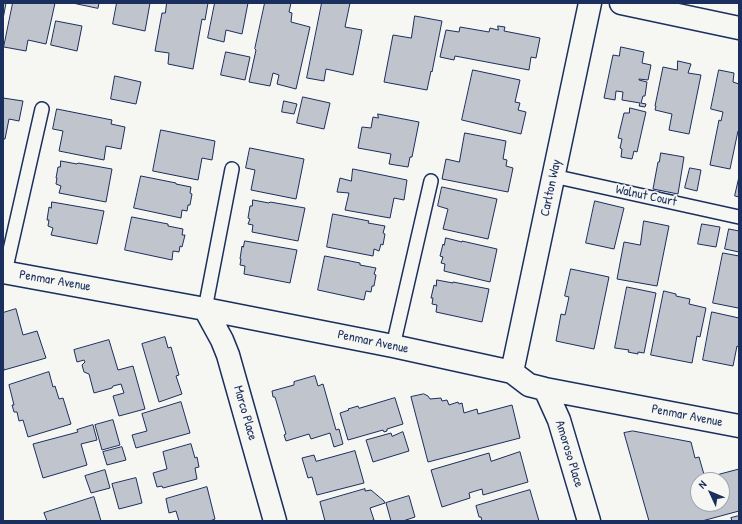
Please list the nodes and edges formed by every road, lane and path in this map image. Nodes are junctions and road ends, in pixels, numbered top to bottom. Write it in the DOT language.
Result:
graph roads {
  1 [pos="590,3"];
  2 [pos="621,3"];
  3 [pos="739,28"];
  4 [pos="42,109"];
  5 [pos="232,169"];
  6 [pos="553,176"];
  7 [pos="431,181"];
  8 [pos="739,216"];
  9 [pos="4,272"];
  10 [pos="205,309"];
  11 [pos="393,346"];
  12 [pos="512,372"];
  13 [pos="545,389"];
  14 [pos="739,426"];
  15 [pos="275,521"];
  16 [pos="589,521"];
  1 -- 6 [label="street, Carlton Way"];
  2 -- 3 [label="street"];
  4 -- 9 [label="lane"];
  5 -- 10 [label="lane"];
  6 -- 8 [label="lane, Walnut Court"];
  6 -- 12 [label="street, Carlton Way"];
  7 -- 11 [label="lane"];
  9 -- 10 [label="street, Penmar Avenue"];
  10 -- 11 [label="street, Penmar Avenue"];
  10 -- 15 [label="street, Marco Place"];
  11 -- 12 [label="street, Penmar Avenue"];
  12 -- 13 [label="street, Penmar Avenue"];
  13 -- 14 [label="street, Penmar Avenue"];
  13 -- 16 [label="street, Amoroso Place"];
}
